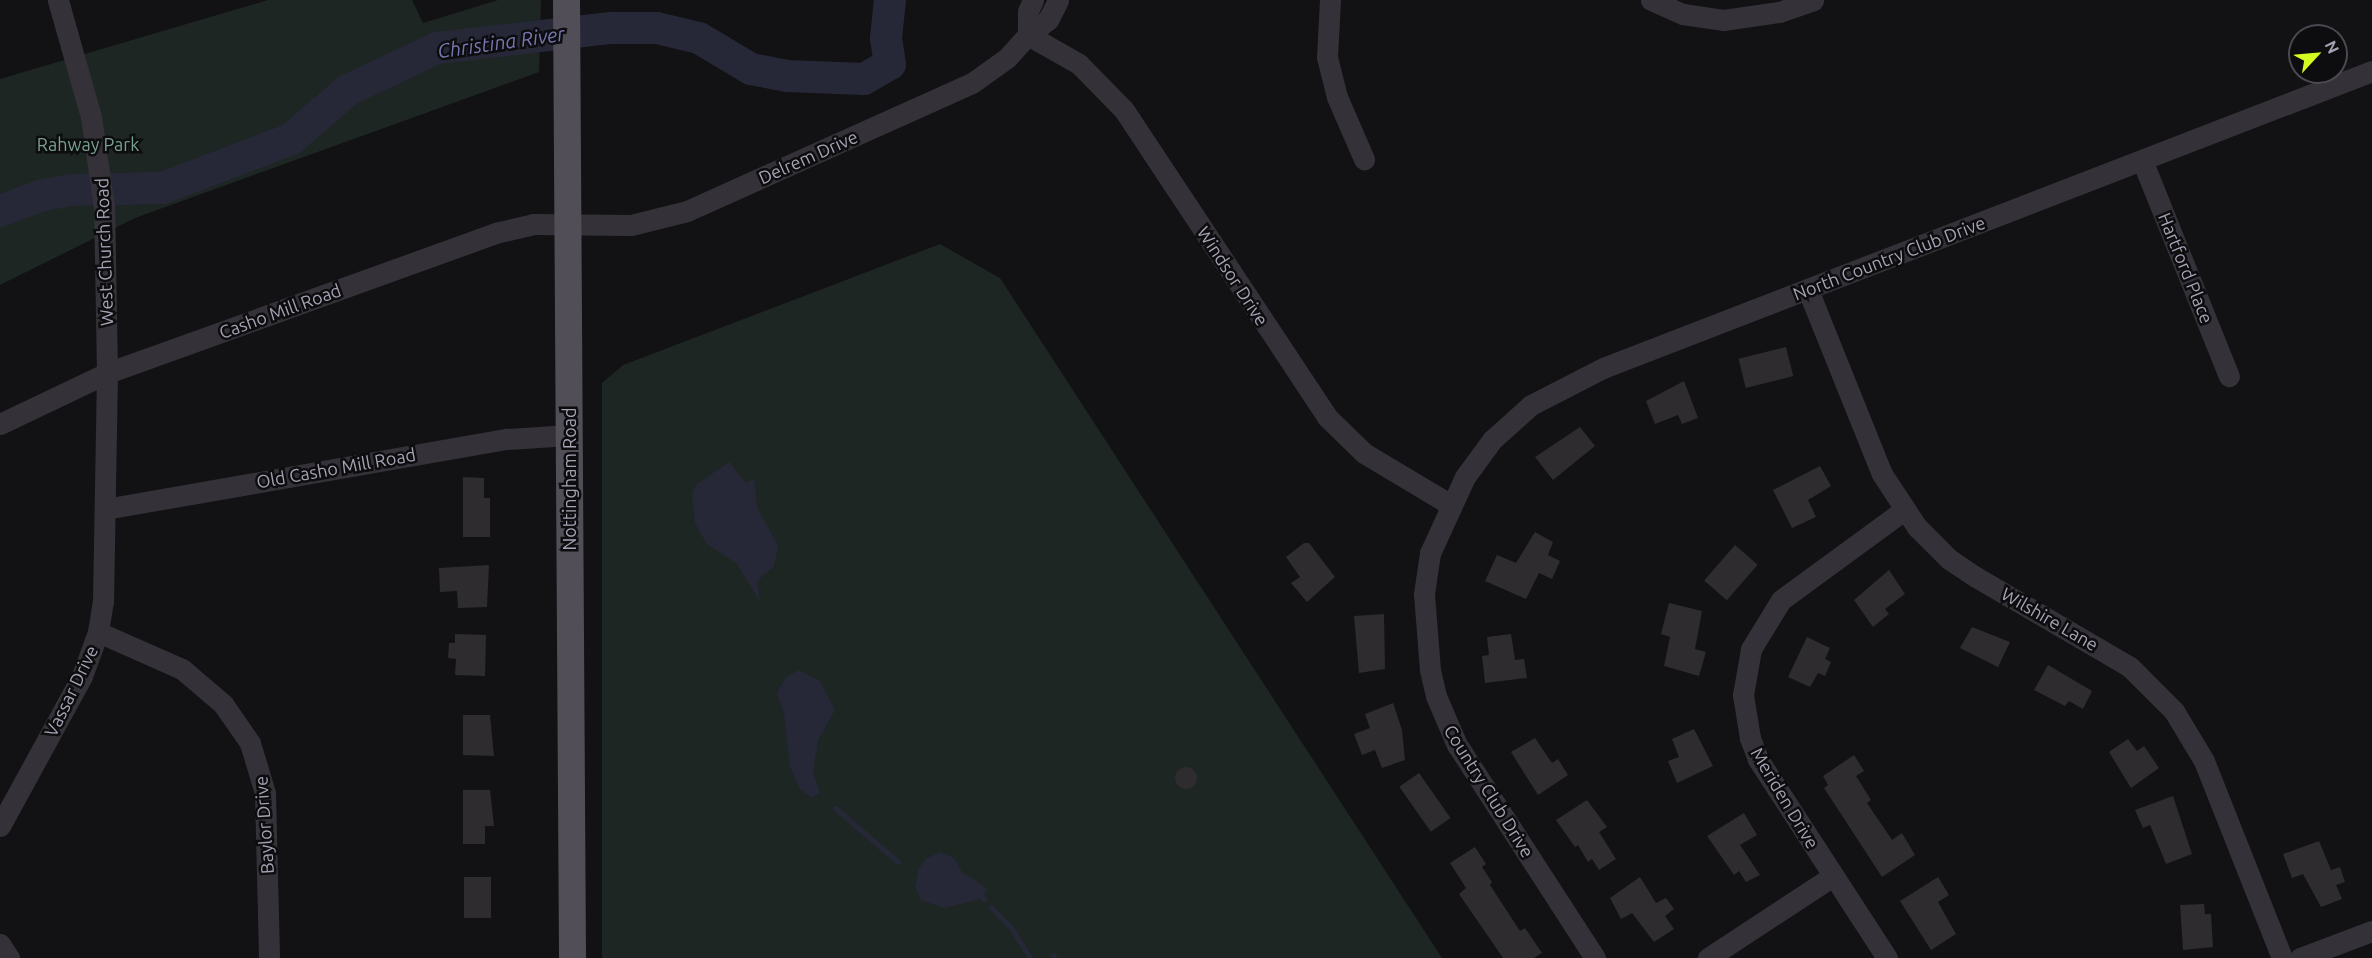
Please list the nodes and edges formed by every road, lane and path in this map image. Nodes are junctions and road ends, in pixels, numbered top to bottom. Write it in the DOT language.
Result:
graph roads {
  1 [pos="58,0"];
  2 [pos="1033,0"];
  3 [pos="1058,0"];
  4 [pos="1330,0"];
  5 [pos="1651,0"];
  6 [pos="1813,0"];
  7 [pos="566,4"];
  8 [pos="1028,35"];
  9 [pos="2372,71"];
  10 [pos="1364,159"];
  11 [pos="2142,160"];
  12 [pos="567,226"];
  13 [pos="1808,290"];
  14 [pos="107,373"];
  15 [pos="2229,376"];
  16 [pos="0,424"];
  17 [pos="568,435"];
  18 [pos="1451,505"];
  19 [pos="105,508"];
  20 [pos="1904,510"];
  21 [pos="98,633"];
  22 [pos="0,826"];
  23 [pos="1833,876"];
  24 [pos="2372,931"];
  25 [pos="0,944"];
  26 [pos="9,958"];
  27 [pos="269,958"];
  28 [pos="572,958"];
  29 [pos="1595,958"];
  30 [pos="1708,958"];
  31 [pos="1887,958"];
  32 [pos="2282,958"];
  33 [pos="2300,958"];
  1 -- 14 [label="street, West Church Road"];
  2 -- 8 [label="street"];
  3 -- 8 [label="street, Delrem Drive"];
  4 -- 10 [label="street"];
  5 -- 6 [label="street"];
  7 -- 12 [label="main road, Nottingham Road"];
  8 -- 12 [label="street, Delrem Drive"];
  8 -- 18 [label="street, Windsor Drive"];
  9 -- 11 [label="street, North Country Club Drive"];
  11 -- 13 [label="street, North Country Club Drive"];
  11 -- 15 [label="street, Hartford Place"];
  12 -- 14 [label="street, Casho Mill Road"];
  12 -- 17 [label="main road, Nottingham Road"];
  13 -- 18 [label="street, North Country Club Drive"];
  13 -- 20 [label="street, Wilshire Lane"];
  14 -- 16 [label="street, Casho Mill Road"];
  14 -- 19 [label="street, West Church Road"];
  17 -- 19 [label="street, Old Casho Mill Road"];
  17 -- 28 [label="main road, Nottingham Road"];
  18 -- 29 [label="street, Country Club Drive"];
  19 -- 21 [label="street, Vassar Drive"];
  20 -- 23 [label="street, Meriden Drive"];
  20 -- 32 [label="street, Wilshire Lane"];
  21 -- 22 [label="street, Vassar Drive"];
  21 -- 27 [label="street, Baylor Drive"];
  23 -- 30 [label="street"];
  23 -- 31 [label="street, Meriden Drive"];
  24 -- 33 [label="street"];
  25 -- 26 [label="street"];
}
